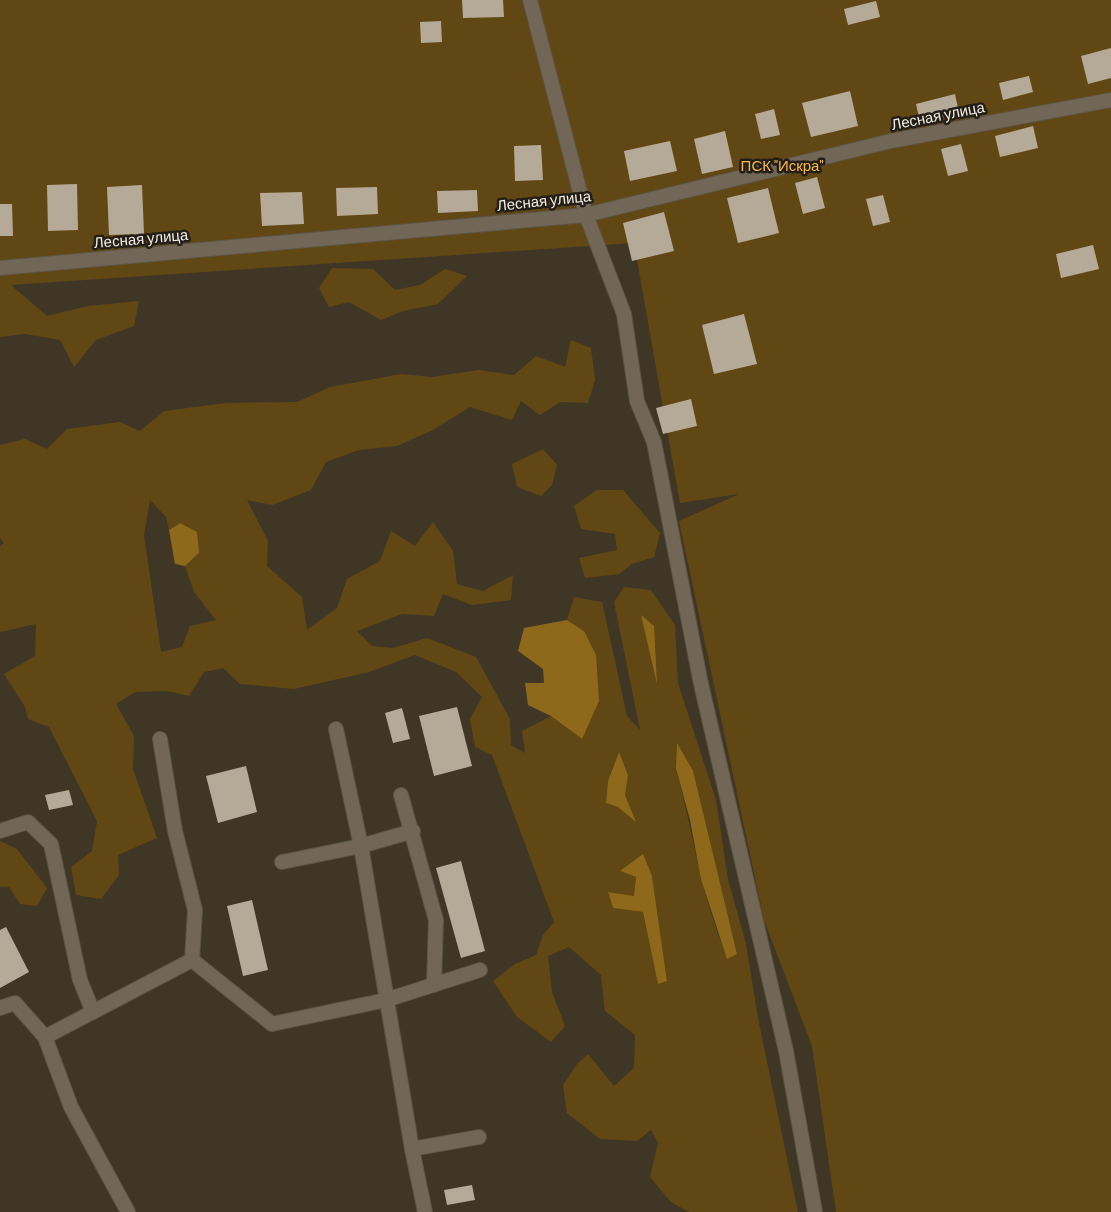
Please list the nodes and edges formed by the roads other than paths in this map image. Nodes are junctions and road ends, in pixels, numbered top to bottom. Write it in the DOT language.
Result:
graph roads {
  1 [pos="530,0"];
  2 [pos="1111,100"];
  3 [pos="586,215"];
  4 [pos="0,268"];
  5 [pos="336,729"];
  6 [pos="160,739"];
  7 [pos="401,795"];
  8 [pos="0,831"];
  9 [pos="413,831"];
  10 [pos="361,846"];
  11 [pos="282,862"];
  12 [pos="192,960"];
  13 [pos="480,970"];
  14 [pos="434,985"];
  15 [pos="386,1000"];
  16 [pos="0,1008"];
  17 [pos="93,1012"];
  18 [pos="45,1037"];
  19 [pos="479,1137"];
  20 [pos="412,1149"];
  21 [pos="128,1212"];
  22 [pos="425,1212"];
  23 [pos="815,1212"];
  1 -- 3 [label="street"];
  2 -- 3 [label="street, Лесная улица"];
  3 -- 4 [label="street, Лесная улица"];
  3 -- 23 [label="street"];
  5 -- 10 [label="street"];
  6 -- 12 [label="street"];
  7 -- 9 [label="street"];
  8 -- 17 [label="street"];
  9 -- 10 [label="street"];
  9 -- 14 [label="street"];
  10 -- 11 [label="street"];
  10 -- 15 [label="street"];
  12 -- 15 [label="street"];
  12 -- 17 [label="street"];
  13 -- 14 [label="street"];
  14 -- 15 [label="street"];
  15 -- 20 [label="street"];
  16 -- 18 [label="street"];
  17 -- 18 [label="street"];
  18 -- 21 [label="street"];
  19 -- 20 [label="street"];
  20 -- 22 [label="street"];
}
